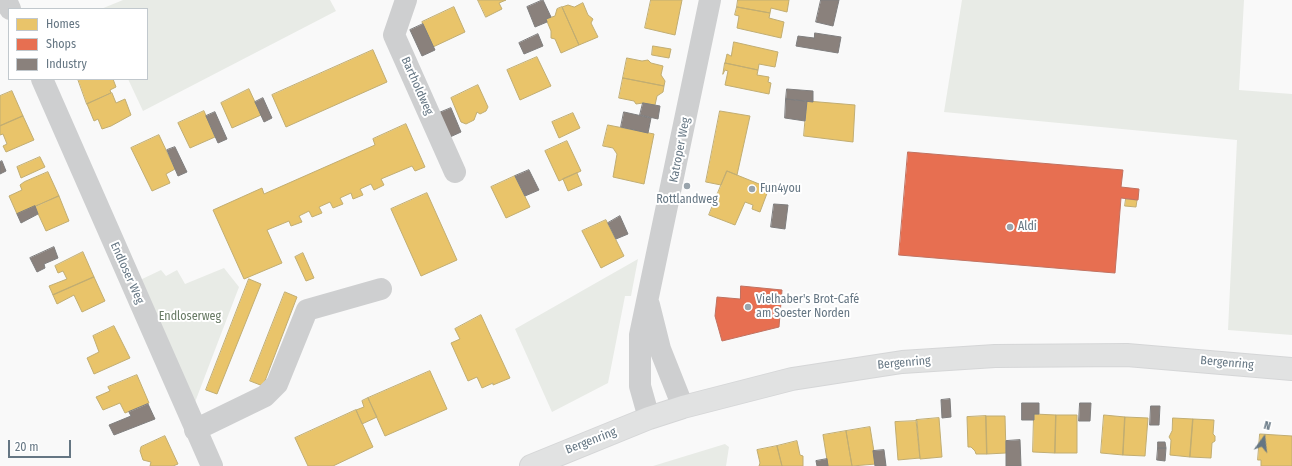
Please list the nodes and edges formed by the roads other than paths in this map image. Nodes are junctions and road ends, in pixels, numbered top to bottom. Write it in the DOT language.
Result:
graph roads {
  1 [pos="406,0"];
  2 [pos="710,0"];
  3 [pos="42,80"];
  4 [pos="455,172"];
  5 [pos="381,289"];
  6 [pos="648,300"];
  7 [pos="1292,368"];
  8 [pos="683,407"];
  9 [pos="649,418"];
  10 [pos="195,430"];
  11 [pos="212,466"];
  12 [pos="531,466"];
  1 -- 4 [label="street, Bartholdweg"];
  2 -- 6 [label="street, Katroper Weg"];
  3 -- 10 [label="street, Endloser Weg"];
  5 -- 10 [label="street"];
  6 -- 8 [label="street, Katroper Weg"];
  6 -- 9 [label="street, Katroper Weg"];
  7 -- 8 [label="main road, Bergenring"];
  8 -- 9 [label="main road, Bergenring"];
  9 -- 12 [label="main road, Bergenring"];
  10 -- 11 [label="street, Endloser Weg"];
}
